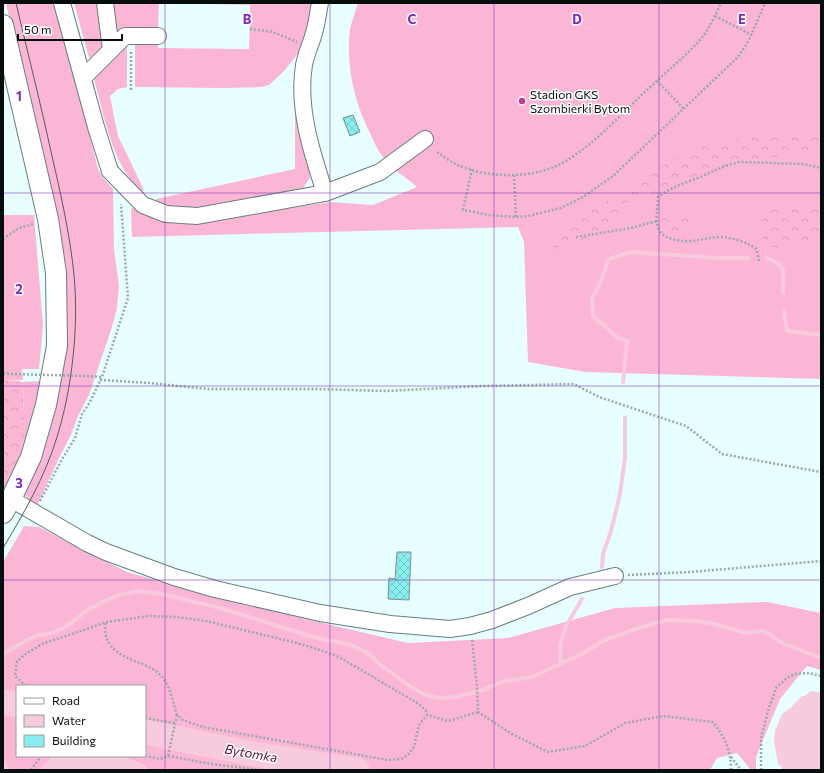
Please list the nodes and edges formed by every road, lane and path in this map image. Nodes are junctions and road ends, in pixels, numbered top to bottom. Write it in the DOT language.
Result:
graph roads {
  1 [pos="62,3"];
  2 [pos="105,3"];
  3 [pos="320,3"];
  4 [pos="721,3"];
  5 [pos="765,3"];
  6 [pos="715,16"];
  7 [pos="3,25"];
  8 [pos="250,29"];
  9 [pos="752,35"];
  10 [pos="131,36"];
  11 [pos="158,36"];
  12 [pos="111,50"];
  13 [pos="306,57"];
  14 [pos="83,78"];
  15 [pos="657,81"];
  16 [pos="290,85"];
  17 [pos="131,90"];
  18 [pos="684,109"];
  19 [pos="426,139"];
  20 [pos="437,152"];
  21 [pos="821,168"];
  22 [pos="472,170"];
  23 [pos="514,175"];
  24 [pos="325,193"];
  25 [pos="120,199"];
  26 [pos="516,217"];
  27 [pos="48,219"];
  28 [pos="656,221"];
  29 [pos="576,237"];
  30 [pos="3,239"];
  31 [pos="758,261"];
  32 [pos="3,373"];
  33 [pos="102,377"];
  34 [pos="100,380"];
  35 [pos="821,472"];
  36 [pos="7,506"];
  37 [pos="34,513"];
  38 [pos="821,561"];
  39 [pos="615,576"];
  40 [pos="107,622"];
  41 [pos="470,626"];
  42 [pos="821,676"];
  43 [pos="25,685"];
  44 [pos="478,712"];
  45 [pos="177,715"];
  46 [pos="427,715"];
  47 [pos="146,718"];
  48 [pos="174,723"];
  49 [pos="146,756"];
  50 [pos="168,756"];
  51 [pos="40,757"];
  52 [pos="731,757"];
  53 [pos="31,770"];
  54 [pos="258,770"];
  55 [pos="731,770"];
  56 [pos="741,770"];
  57 [pos="761,770"];
  1 -- 14 [label="lane"];
  2 -- 12 [label="lane"];
  3 -- 13 [label="lane"];
  4 -- 6 [label="path"];
  5 -- 9 [label="path"];
  6 -- 9 [label="path"];
  6 -- 15 [label="path"];
  7 -- 27 [label="main road"];
  8 -- 13 [label="path"];
  9 -- 18 [label="path"];
  10 -- 11 [label="lane"];
  10 -- 12 [label="lane"];
  10 -- 17 [label="path"];
  12 -- 14 [label="lane"];
  13 -- 16 [label="lane"];
  13 -- 24 [label="lane"];
  14 -- 24 [label="lane"];
  15 -- 18 [label="path"];
  15 -- 23 [label="path"];
  18 -- 26 [label="path"];
  19 -- 24 [label="lane"];
  20 -- 22 [label="path"];
  21 -- 28 [label="path"];
  22 -- 23 [label="path"];
  22 -- 26 [label="path"];
  23 -- 26 [label="path"];
  25 -- 33 [label="path"];
  27 -- 30 [label="path"];
  27 -- 36 [label="main road"];
  28 -- 29 [label="path"];
  28 -- 31 [label="path"];
  32 -- 33 [label="path, bridge"];
  33 -- 34 [label="path"];
  34 -- 35 [label="path"];
  34 -- 37 [label="path"];
  36 -- 37 [label="lane"];
  37 -- 41 [label="lane"];
  38 -- 39 [label="path"];
  39 -- 41 [label="lane"];
  40 -- 43 [label="path"];
  40 -- 45 [label="path"];
  40 -- 46 [label="path"];
  41 -- 44 [label="path"];
  42 -- 57 [label="path"];
  44 -- 46 [label="path"];
  44 -- 52 [label="path"];
  45 -- 46 [label="path"];
  45 -- 48 [label="path"];
  47 -- 48 [label="path"];
  48 -- 50 [label="path"];
  49 -- 50 [label="path"];
  50 -- 54 [label="path"];
  51 -- 53 [label="path"];
  52 -- 55 [label="path"];
  52 -- 56 [label="path"];
}
